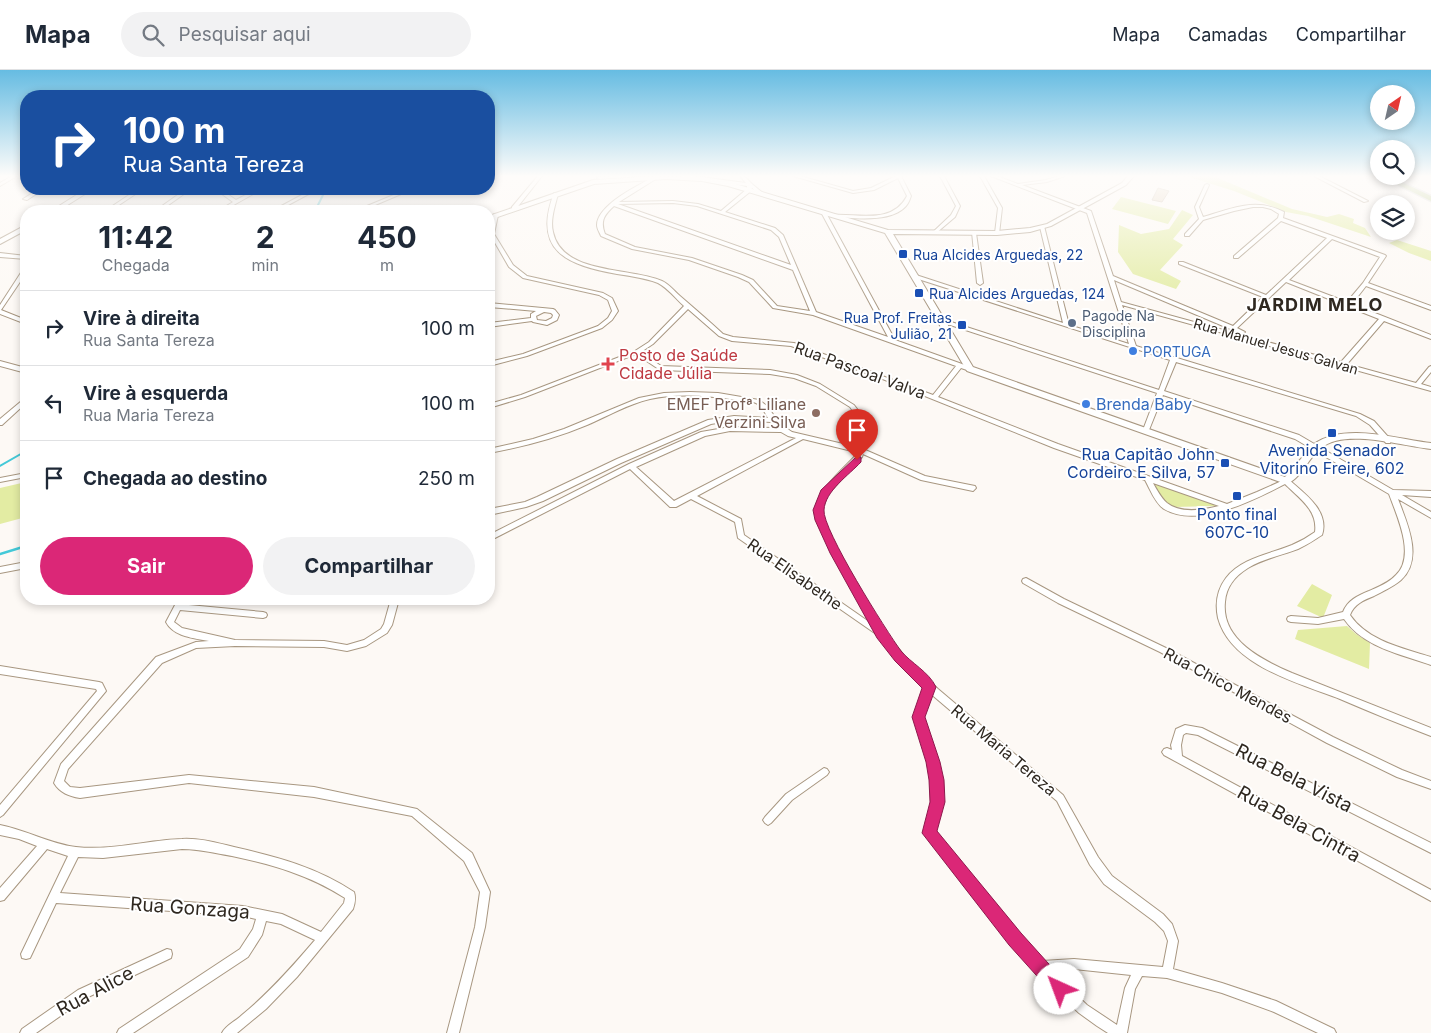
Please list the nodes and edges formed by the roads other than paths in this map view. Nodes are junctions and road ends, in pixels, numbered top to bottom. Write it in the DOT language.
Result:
graph roads {
  1 [pos="550,221"];
  2 [pos="598,221"];
  3 [pos="661,221"];
  4 [pos="749,221"];
  5 [pos="828,221"];
  6 [pos="851,221"];
  7 [pos="948,221"];
  8 [pos="998,221"];
  9 [pos="1054,221"];
  10 [pos="1094,221"];
  11 [pos="1199,221"];
  12 [pos="1278,221"];
  13 [pos="1285,221"];
  14 [pos="1042,227"];
  15 [pos="20,230"];
  16 [pos="888,232"];
  17 [pos="935,233"];
  18 [pos="974,233"];
  19 [pos="996,233"];
  20 [pos="1187,235"];
  21 [pos="1331,238"];
  22 [pos="495,240"];
  23 [pos="0,241"];
  24 [pos="0,255"];
  25 [pos="20,257"];
  26 [pos="1236,257"];
  27 [pos="1181,263"];
  28 [pos="796,269"];
  29 [pos="914,276"];
  30 [pos="19,278"];
  31 [pos="1113,278"];
  32 [pos="1285,280"];
  33 [pos="980,283"];
  34 [pos="1365,284"];
  35 [pos="1267,297"];
  36 [pos="1120,303"];
  37 [pos="1348,304"];
  38 [pos="495,306"];
  39 [pos="687,306"];
  40 [pos="1431,308"];
  41 [pos="0,310"];
  42 [pos="543,310"];
  43 [pos="814,312"];
  44 [pos="1383,318"];
  45 [pos="20,319"];
  46 [pos="533,320"];
  47 [pos="940,320"];
  48 [pos="495,324"];
  49 [pos="1067,326"];
  50 [pos="1234,328"];
  51 [pos="1431,336"];
  52 [pos="892,340"];
  53 [pos="1259,340"];
  54 [pos="1134,347"];
  55 [pos="637,352"];
  56 [pos="1174,358"];
  57 [pos="0,363"];
  58 [pos="495,363"];
  59 [pos="1343,364"];
  60 [pos="960,365"];
  61 [pos="1431,368"];
  62 [pos="970,369"];
  63 [pos="20,370"];
  64 [pos="1417,385"];
  65 [pos="1431,389"];
  66 [pos="1161,393"];
  67 [pos="934,398"];
  68 [pos="495,404"];
  69 [pos="20,405"];
  70 [pos="771,420"];
  71 [pos="1,421"];
  72 [pos="780,430"];
  73 [pos="1146,430"];
  74 [pos="801,438"];
  75 [pos="1388,441"];
  76 [pos="1431,446"];
  77 [pos="1316,447"];
  78 [pos="495,450"];
  79 [pos="861,451"];
  80 [pos="631,466"];
  81 [pos="20,476"];
  82 [pos="1147,478"];
  83 [pos="0,480"];
  84 [pos="1286,481"];
  85 [pos="974,488"];
  86 [pos="1392,492"];
  87 [pos="1431,494"];
  88 [pos="691,496"];
  89 [pos="526,504"];
  90 [pos="1229,507"];
  91 [pos="495,511"];
  92 [pos="534,514"];
  93 [pos="1431,515"];
  94 [pos="495,535"];
  95 [pos="20,566"];
  96 [pos="0,570"];
  97 [pos="1026,581"];
  98 [pos="393,605"];
  99 [pos="264,615"];
  100 [pos="1346,615"];
  101 [pos="1291,619"];
  102 [pos="882,634"];
  103 [pos="235,643"];
  104 [pos="1431,661"];
  105 [pos="0,670"];
  106 [pos="929,687"];
  107 [pos="1431,732"];
  108 [pos="1167,752"];
  109 [pos="1178,757"];
  110 [pos="824,772"];
  111 [pos="1431,785"];
  112 [pos="0,812"];
  113 [pos="768,820"];
  114 [pos="0,830"];
  115 [pos="45,844"];
  116 [pos="1431,848"];
  117 [pos="75,852"];
  118 [pos="0,896"];
  119 [pos="1431,896"];
  120 [pos="52,898"];
  121 [pos="262,914"];
  122 [pos="323,938"];
  123 [pos="26,954"];
  124 [pos="167,954"];
  125 [pos="1040,967"];
  126 [pos="1139,971"];
  127 [pos="1167,973"];
  128 [pos="26,1033"];
  129 [pos="123,1033"];
  130 [pos="228,1033"];
  131 [pos="453,1033"];
  132 [pos="1120,1033"];
  133 [pos="1330,1033"];
  1 -- 39 [label="street, Rua Pascoal Valva"];
  2 -- 43 [label="street"];
  3 -- 28 [label="street"];
  4 -- 28 [label="street"];
  5 -- 52 [label="street"];
  6 -- 16 [label="street"];
  7 -- 17 [label="street"];
  8 -- 19 [label="street"];
  9 -- 14 [label="street"];
  10 -- 31 [label="street"];
  11 -- 20 [label="street"];
  12 -- 26 [label="street"];
  13 -- 21 [label="street"];
  14 -- 19 [label="street"];
  14 -- 49 [label="street"];
  15 -- 23 [label="street"];
  16 -- 17 [label="street"];
  16 -- 29 [label="street"];
  17 -- 18 [label="street"];
  18 -- 19 [label="street"];
  18 -- 33 [label="street"];
  21 -- 32 [label="street"];
  21 -- 34 [label="street"];
  22 -- 58 [label="street"];
  24 -- 25 [label="street"];
  27 -- 35 [label="street"];
  28 -- 43 [label="street"];
  29 -- 47 [label="street"];
  29 -- 49 [label="street"];
  30 -- 41 [label="street"];
  31 -- 36 [label="street"];
  31 -- 50 [label="street"];
  32 -- 35 [label="street"];
  32 -- 37 [label="street"];
  34 -- 37 [label="street"];
  34 -- 40 [label="street"];
  35 -- 50 [label="street"];
  36 -- 53 [label="street, Rua Manuel Jesus Galvan"];
  36 -- 54 [label="street"];
  37 -- 44 [label="street"];
  38 -- 42 [label="street"];
  39 -- 55 [label="street"];
  39 -- 67 [label="street, Rua Pascoal Valva"];
  41 -- 45 [label="street"];
  42 -- 46 [label="street"];
  42 -- 46 [label="street"];
  43 -- 52 [label="street"];
  44 -- 51 [label="street"];
  44 -- 59 [label="street"];
  46 -- 48 [label="street"];
  47 -- 62 [label="street"];
  47 -- 66 [label="street"];
  49 -- 54 [label="street"];
  50 -- 53 [label="street"];
  52 -- 60 [label="street"];
  53 -- 59 [label="street, Rua Manuel Jesus Galvan"];
  54 -- 56 [label="street"];
  55 -- 68 [label="street"];
  55 -- 79 [label="street"];
  56 -- 66 [label="street"];
  56 -- 75 [label="street"];
  57 -- 63 [label="street"];
  59 -- 64 [label="street, Rua Manuel Jesus Galvan"];
  60 -- 62 [label="street"];
  60 -- 67 [label="street"];
  61 -- 64 [label="street"];
  62 -- 73 [label="street"];
  64 -- 65 [label="street, Rua Manuel Jesus Galvan"];
  66 -- 73 [label="street"];
  66 -- 77 [label="street"];
  67 -- 82 [label="street, Rua Pascoal Valva"];
  69 -- 71 [label="street"];
  70 -- 72 [label="street"];
  70 -- 78 [label="street"];
  70 -- 89 [label="street"];
  72 -- 74 [label="street"];
  72 -- 80 [label="street"];
  73 -- 84 [label="street"];
  74 -- 79 [label="street"];
  74 -- 88 [label="street"];
  75 -- 76 [label="street"];
  75 -- 77 [label="street"];
  77 -- 84 [label="street"];
  77 -- 86 [label="street"];
  79 -- 85 [label="street"];
  79 -- 102 [label="street, Rua Maria Tereza"];
  80 -- 88 [label="street"];
  80 -- 92 [label="street"];
  81 -- 83 [label="street"];
  82 -- 90 [label="street, Rua Pascoal Valva"];
  82 -- 90 [label="street"];
  84 -- 90 [label="street"];
  84 -- 107 [label="street"];
  86 -- 87 [label="street"];
  86 -- 93 [label="street"];
  86 -- 100 [label="street"];
  88 -- 102 [label="street, Rua Elisabethe"];
  89 -- 91 [label="street"];
  89 -- 92 [label="street"];
  92 -- 94 [label="street"];
  95 -- 96 [label="street"];
  97 -- 111 [label="street, Rua Chico Mendes"];
  98 -- 103 [label="street"];
  99 -- 103 [label="street"];
  100 -- 101 [label="street"];
  100 -- 104 [label="street"];
  102 -- 106 [label="street, Rua Maria Tereza"];
  103 -- 131 [label="street"];
  105 -- 112 [label="street"];
  106 -- 125 [label="street"];
  106 -- 127 [label="street, Rua Maria Tereza"];
  108 -- 109 [label="street, Rua Bela Cintra"];
  109 -- 116 [label="street, Rua Bela Vista"];
  109 -- 119 [label="street, Rua Bela Cintra"];
  110 -- 113 [label="street"];
  114 -- 115 [label="street"];
  115 -- 117 [label="street"];
  115 -- 118 [label="street"];
  117 -- 120 [label="street"];
  117 -- 122 [label="street"];
  120 -- 121 [label="street, Rua Gonzaga"];
  120 -- 123 [label="street"];
  121 -- 122 [label="street, Rua Gonzaga"];
  121 -- 129 [label="street"];
  122 -- 130 [label="street"];
  124 -- 128 [label="street, Rua Alice"];
  125 -- 126 [label="street"];
  125 -- 132 [label="street"];
  126 -- 127 [label="street"];
  126 -- 132 [label="street"];
  127 -- 133 [label="street"];
}
